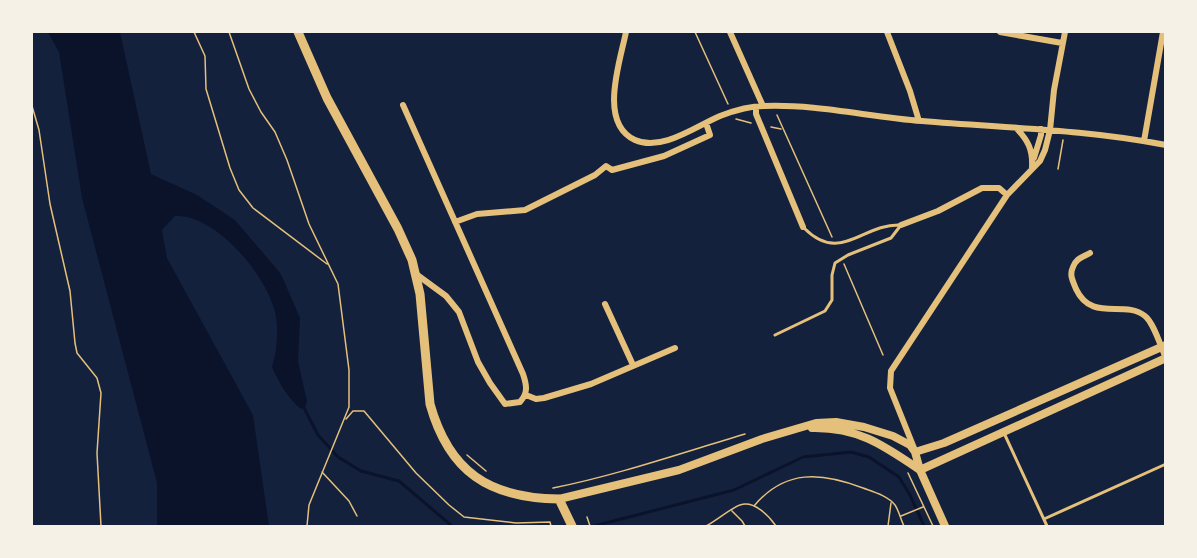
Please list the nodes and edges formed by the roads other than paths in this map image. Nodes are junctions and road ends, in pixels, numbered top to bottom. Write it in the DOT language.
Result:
graph roads {
  1 [pos="298,32"];
  2 [pos="626,32"];
  3 [pos="729,32"];
  4 [pos="887,32"];
  5 [pos="1000,32"];
  6 [pos="1065,32"];
  7 [pos="1163,32"];
  8 [pos="1062,43"];
  9 [pos="403,105"];
  10 [pos="759,106"];
  11 [pos="919,121"];
  12 [pos="706,123"];
  13 [pos="1016,128"];
  14 [pos="1041,129"];
  15 [pos="1050,130"];
  16 [pos="1144,141"];
  17 [pos="1166,145"];
  18 [pos="1032,168"];
  19 [pos="1007,195"];
  20 [pos="455,222"];
  21 [pos="901,225"];
  22 [pos="803,227"];
  23 [pos="1090,253"];
  24 [pos="416,274"];
  25 [pos="605,304"];
  26 [pos="775,335"];
  27 [pos="1163,346"];
  28 [pos="675,348"];
  29 [pos="1166,358"];
  30 [pos="633,365"];
  31 [pos="526,395"];
  32 [pos="998,419"];
  33 [pos="792,430"];
  34 [pos="1004,433"];
  35 [pos="915,452"];
  36 [pos="1166,464"];
  37 [pos="920,470"];
  38 [pos="559,499"];
  39 [pos="1044,519"];
  40 [pos="570,523"];
  41 [pos="945,526"];
  42 [pos="1047,526"];
  1 -- 24 [label="main road"];
  2 -- 12 [label="street"];
  3 -- 10 [label="street"];
  4 -- 11 [label="street"];
  5 -- 8 [label="street"];
  6 -- 8 [label="street"];
  7 -- 16 [label="street"];
  8 -- 15 [label="street"];
  9 -- 20 [label="street"];
  10 -- 11 [label="street"];
  10 -- 12 [label="street"];
  10 -- 22 [label="street"];
  11 -- 13 [label="street"];
  12 -- 20 [label="street"];
  13 -- 14 [label="street"];
  13 -- 18 [label="street"];
  14 -- 15 [label="street"];
  14 -- 18 [label="street"];
  15 -- 16 [label="street"];
  15 -- 18 [label="street"];
  16 -- 17 [label="street"];
  18 -- 19 [label="street"];
  19 -- 21 [label="street"];
  19 -- 35 [label="street"];
  20 -- 31 [label="street"];
  21 -- 22 [label="lane"];
  21 -- 26 [label="lane"];
  23 -- 27 [label="street"];
  24 -- 31 [label="street"];
  24 -- 38 [label="main road"];
  25 -- 30 [label="street"];
  27 -- 29 [label="street"];
  27 -- 32 [label="main road"];
  28 -- 30 [label="street"];
  29 -- 34 [label="main road"];
  30 -- 31 [label="street"];
  32 -- 34 [label="main road"];
  32 -- 35 [label="main road"];
  33 -- 35 [label="main road"];
  33 -- 37 [label="main road"];
  33 -- 38 [label="main road"];
  34 -- 37 [label="main road"];
  34 -- 39 [label="lane"];
  35 -- 37 [label="main road"];
  36 -- 39 [label="lane"];
  37 -- 41 [label="main road"];
  38 -- 40 [label="main road"];
  39 -- 42 [label="lane"];
}
